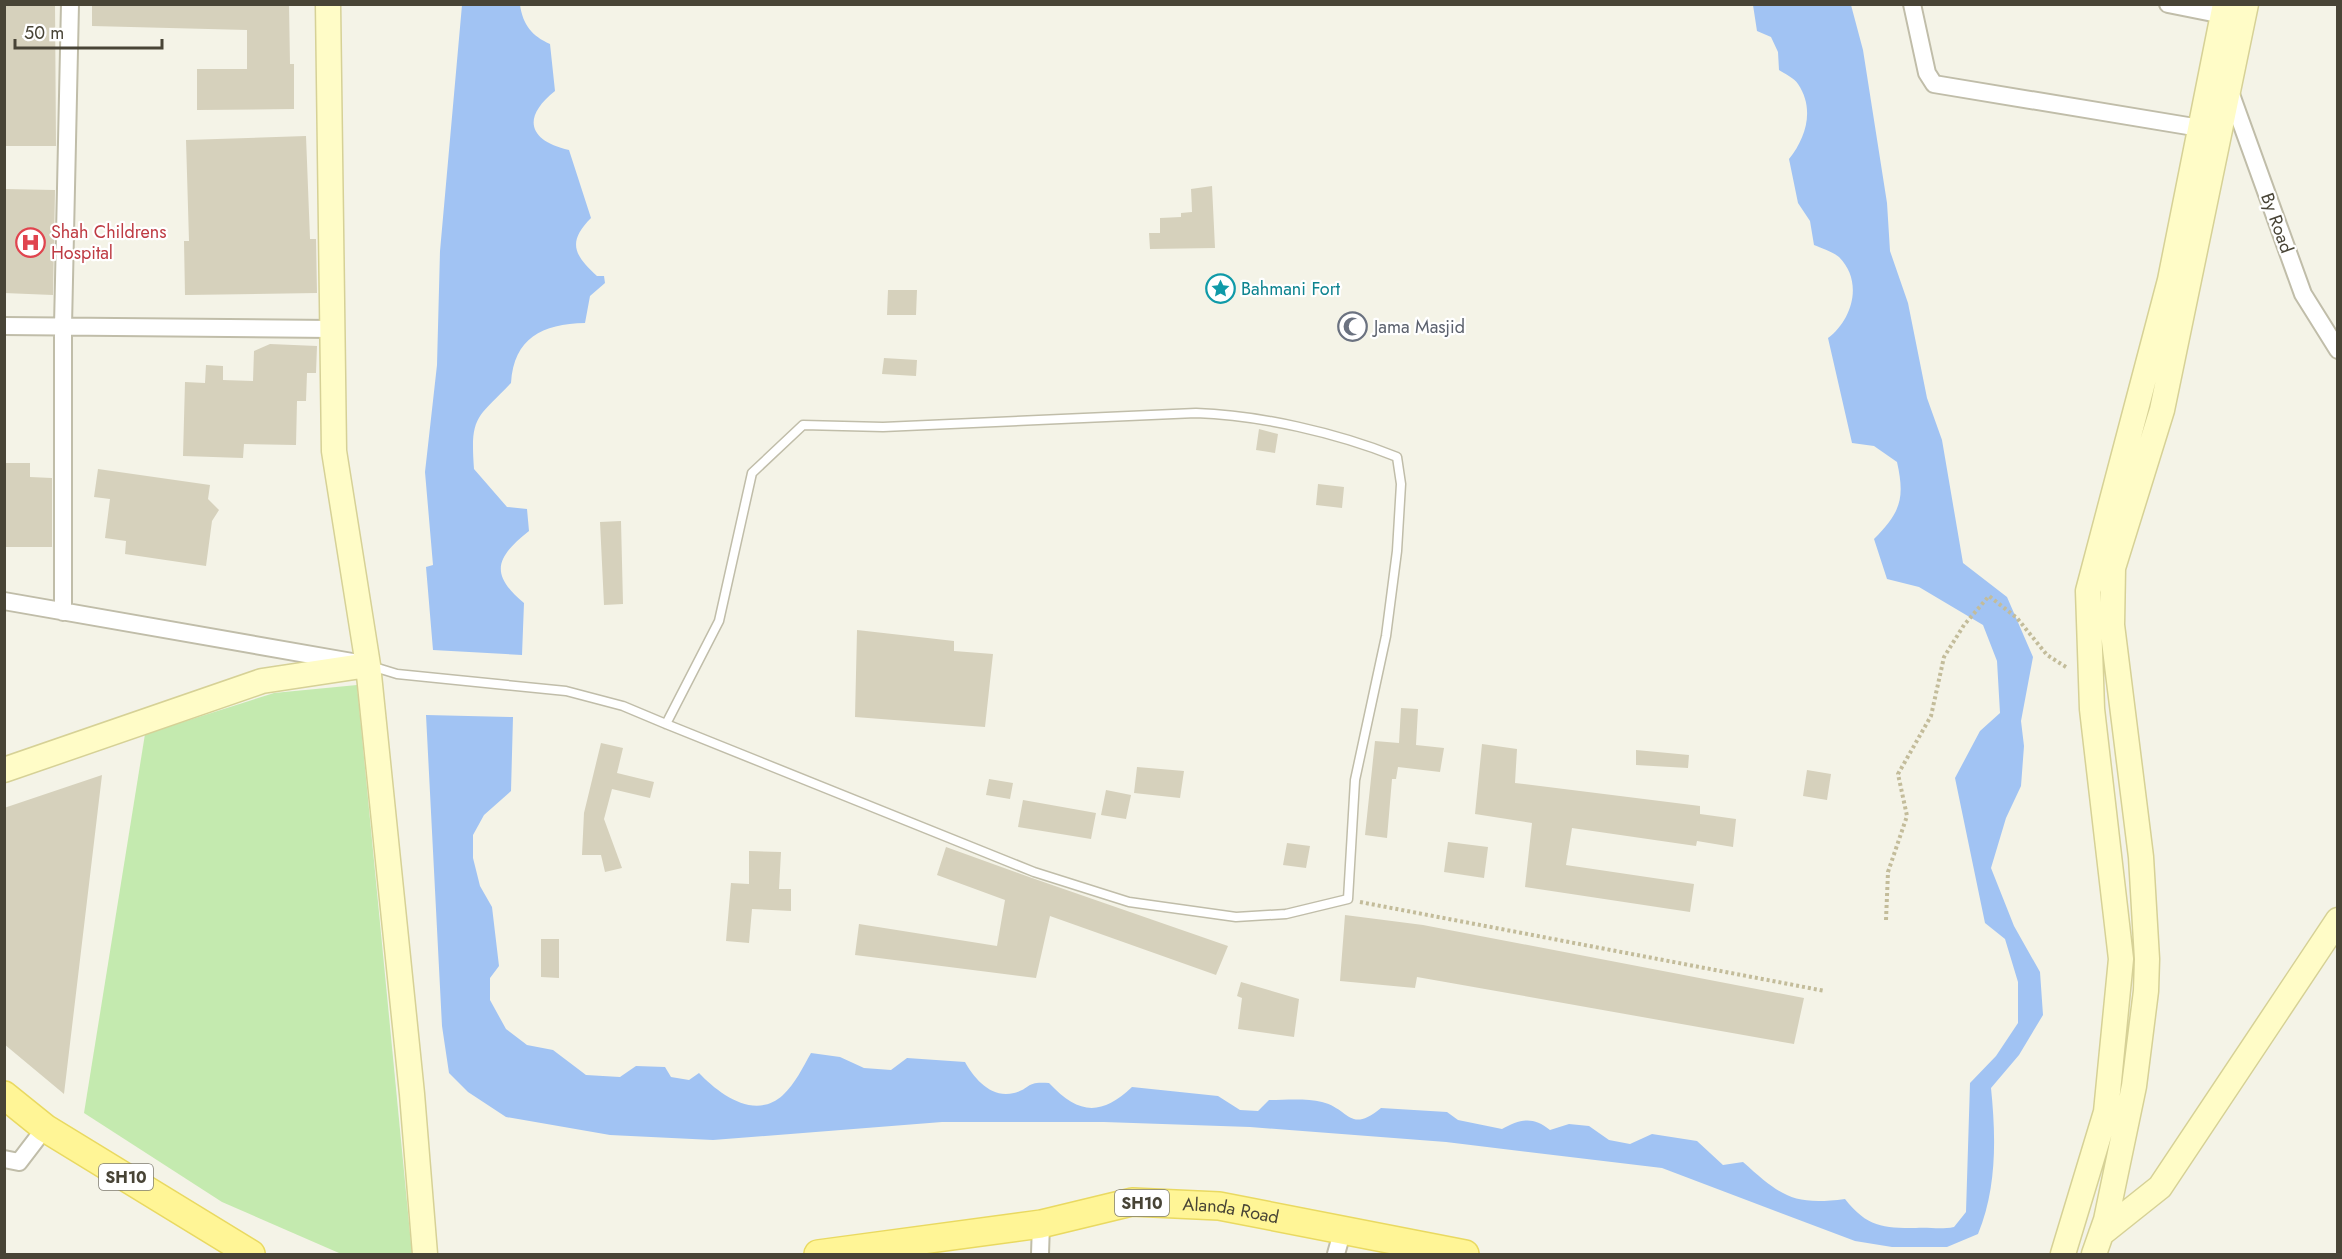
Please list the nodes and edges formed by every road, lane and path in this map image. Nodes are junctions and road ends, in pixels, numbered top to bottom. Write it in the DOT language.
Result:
graph roads {
  1 [pos="70,4"];
  2 [pos="328,4"];
  3 [pos="1912,4"];
  4 [pos="2168,4"];
  5 [pos="2246,4"];
  6 [pos="2224,10"];
  7 [pos="2229,89"];
  8 [pos="2200,128"];
  9 [pos="4,326"];
  10 [pos="63,326"];
  11 [pos="332,329"];
  12 [pos="2337,350"];
  13 [pos="4,601"];
  14 [pos="63,612"];
  15 [pos="368,665"];
  16 [pos="2066,667"];
  17 [pos="666,724"];
  18 [pos="4,770"];
  19 [pos="1348,899"];
  20 [pos="1886,920"];
  21 [pos="2337,920"];
  22 [pos="1825,991"];
  23 [pos="4,1095"];
  24 [pos="45,1128"];
  25 [pos="4,1159"];
  26 [pos="1041,1224"];
  27 [pos="1340,1242"];
  28 [pos="2097,1244"];
  29 [pos="251,1254"];
  30 [pos="425,1254"];
  31 [pos="818,1254"];
  32 [pos="1040,1254"];
  33 [pos="1465,1254"];
  34 [pos="2063,1254"];
  1 -- 10 [label="street"];
  2 -- 11 [label="main road"];
  3 -- 8 [label="street"];
  4 -- 6 [label="street"];
  5 -- 7 [label="main road"];
  6 -- 8 [label="main road"];
  7 -- 12 [label="street, By Road"];
  7 -- 28 [label="main road"];
  8 -- 34 [label="main road"];
  9 -- 10 [label="street"];
  10 -- 11 [label="street"];
  10 -- 14 [label="street"];
  11 -- 15 [label="main road"];
  13 -- 14 [label="street"];
  14 -- 15 [label="street"];
  15 -- 17 [label="lane"];
  15 -- 18 [label="main road"];
  15 -- 30 [label="main road"];
  16 -- 20 [label="path"];
  17 -- 19 [label="lane"];
  17 -- 19 [label="lane"];
  19 -- 22 [label="path"];
  21 -- 28 [label="main road"];
  23 -- 24 [label="main road, SH10"];
  24 -- 25 [label="street"];
  24 -- 29 [label="main road, SH10"];
  26 -- 27 [label="main road, Alanda Road / SH10"];
  26 -- 31 [label="main road, Alanda Road / SH10"];
  26 -- 32 [label="street"];
  27 -- 33 [label="main road, Alanda Road / SH10"];
}
